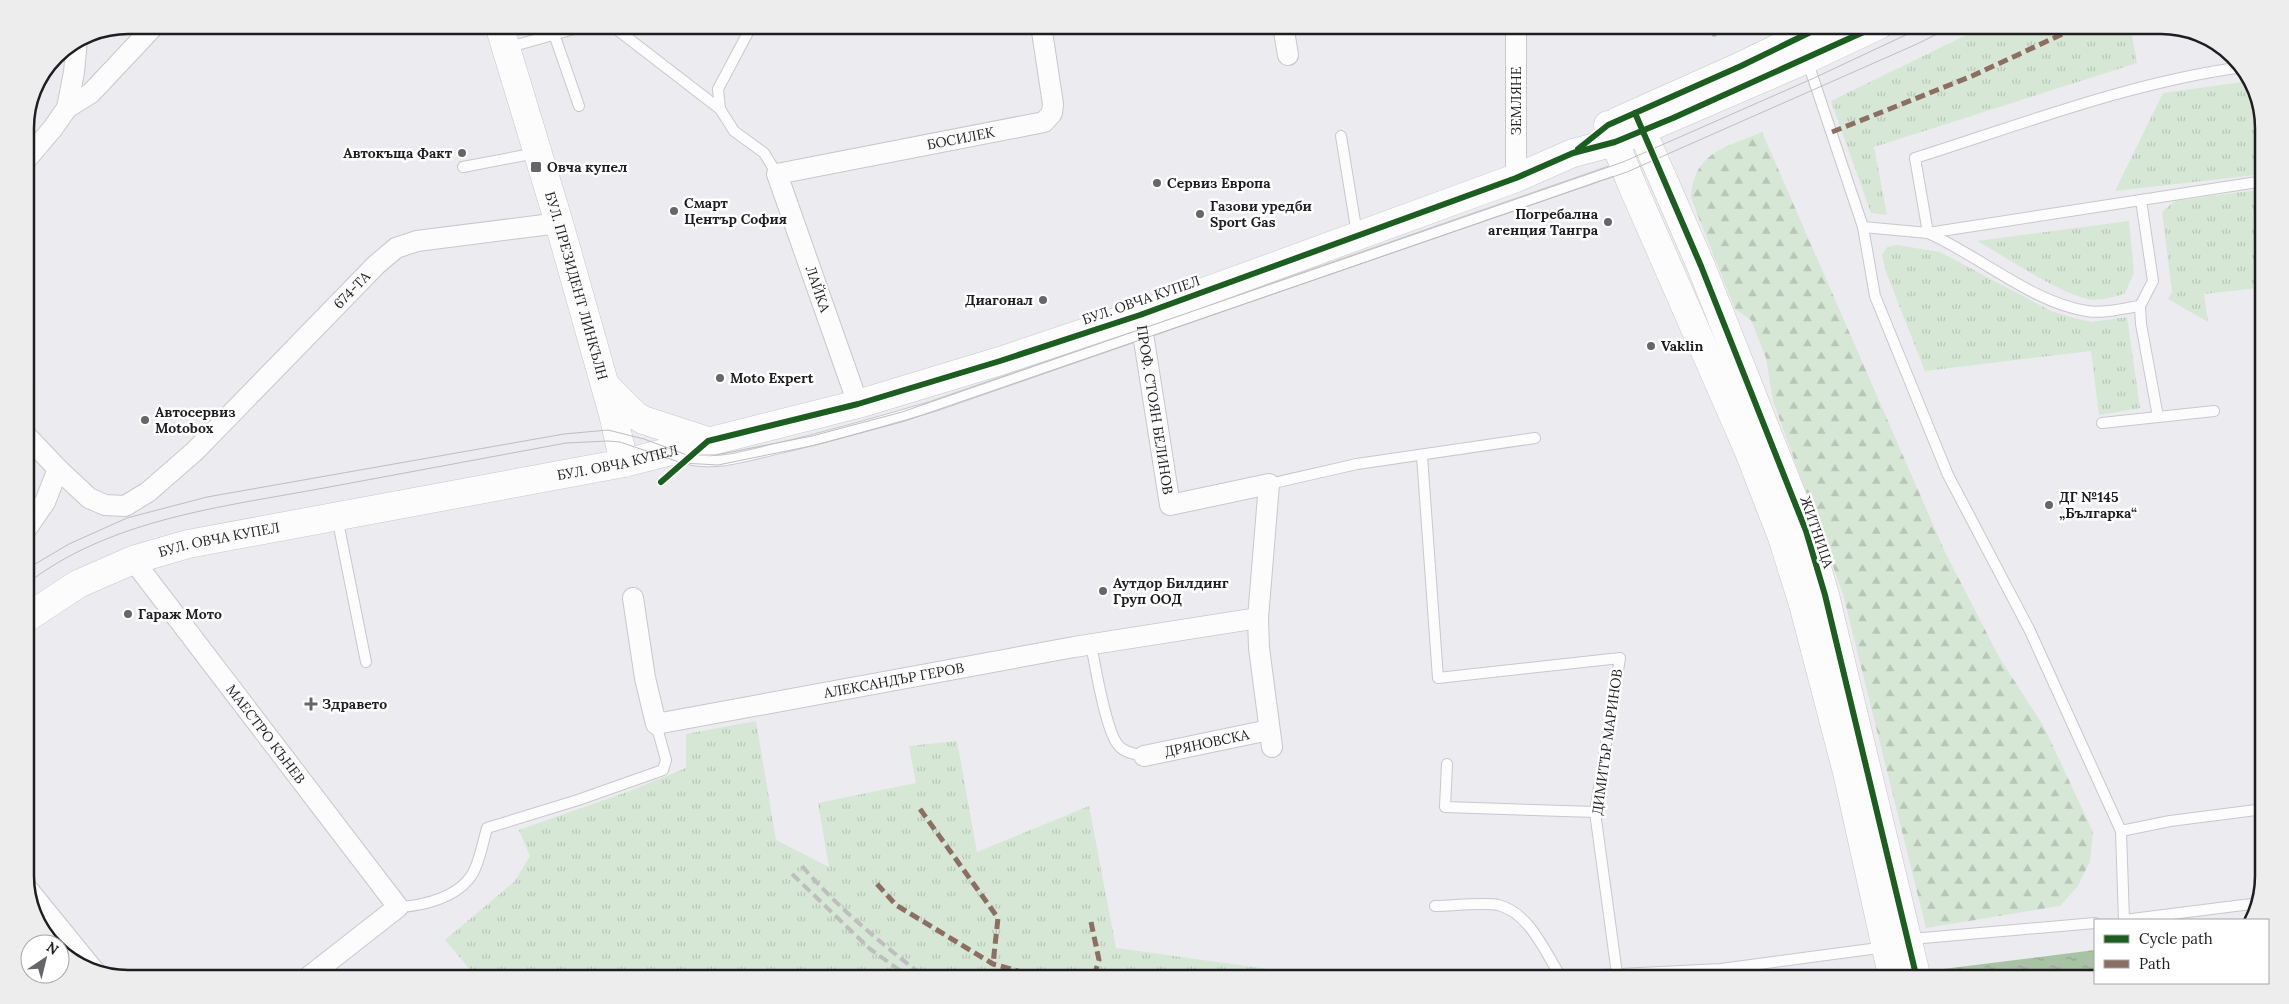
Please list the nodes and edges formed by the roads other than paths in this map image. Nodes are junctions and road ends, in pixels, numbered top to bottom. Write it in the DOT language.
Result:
graph roads {
  1 [pos="147,34"];
  2 [pos="554,34"];
  3 [pos="623,34"];
  4 [pos="747,34"];
  5 [pos="1042,34"];
  6 [pos="1284,34"];
  7 [pos="1516,34"];
  8 [pos="1821,34"];
  9 [pos="502,36"];
  10 [pos="1808,36"];
  11 [pos="76,49"];
  12 [pos="1288,55"];
  13 [pos="2234,68"];
  14 [pos="580,106"];
  15 [pos="66,108"];
  16 [pos="720,109"];
  17 [pos="1639,122"];
  18 [pos="1611,133"];
  19 [pos="1342,136"];
  20 [pos="34,146"];
  21 [pos="537,153"];
  22 [pos="1624,166"];
  23 [pos="463,168"];
  24 [pos="777,174"];
  25 [pos="1516,178"];
  26 [pos="2255,182"];
  27 [pos="2140,200"];
  28 [pos="559,224"];
  29 [pos="1863,227"];
  30 [pos="1928,233"];
  31 [pos="1357,236"];
  32 [pos="2140,306"];
  33 [pos="1141,324"];
  34 [pos="604,384"];
  35 [pos="858,404"];
  36 [pos="2214,411"];
  37 [pos="2158,418"];
  38 [pos="2102,423"];
  39 [pos="1535,438"];
  40 [pos="708,441"];
  41 [pos="34,444"];
  42 [pos="667,452"];
  43 [pos="1422,456"];
  44 [pos="624,463"];
  45 [pos="58,469"];
  46 [pos="1269,484"];
  47 [pos="337,516"];
  48 [pos="34,518"];
  49 [pos="133,560"];
  50 [pos="633,598"];
  51 [pos="34,613"];
  52 [pos="1258,618"];
  53 [pos="1091,644"];
  54 [pos="366,662"];
  55 [pos="656,724"];
  56 [pos="1144,756"];
  57 [pos="1447,764"];
  58 [pos="2255,810"];
  59 [pos="1595,812"];
  60 [pos="2121,831"];
  61 [pos="38,901"];
  62 [pos="2251,904"];
  63 [pos="1435,906"];
  64 [pos="398,907"];
  65 [pos="2124,919"];
  66 [pos="2132,919"];
  67 [pos="2094,923"];
  68 [pos="85,960"];
  69 [pos="1901,963"];
  70 [pos="318,970"];
  71 [pos="1557,970"];
  72 [pos="1616,970"];
  73 [pos="1699,970"];
  1 -- 15 [label="street"];
  2 -- 9 [label="lane"];
  2 -- 14 [label="lane"];
  3 -- 16 [label="lane"];
  4 -- 16 [label="lane"];
  5 -- 24 [label="street, БОСИЛЕК"];
  6 -- 12 [label="street"];
  7 -- 25 [label="street, ЗЕМЛЯНЕ"];
  8 -- 10 [label="street, БУЛ. ОВЧА КУПЕЛ"];
  9 -- 21 [label="street, БУЛ. ПРЕЗИДЕНТ ЛИНКЪЛН"];
  10 -- 17 [label="street, БУЛ. ОВЧА КУПЕЛ"];
  10 -- 29 [label="lane"];
  11 -- 15 [label="street"];
  13 -- 30 [label="lane"];
  15 -- 20 [label="street"];
  16 -- 24 [label="lane"];
  17 -- 18 [label="street, БУЛ. ОВЧА КУПЕЛ"];
  17 -- 69 [label="street, ЖИТНИЦА"];
  18 -- 22 [label="street"];
  18 -- 25 [label="street, БУЛ. ОВЧА КУПЕЛ"];
  19 -- 31 [label="lane"];
  21 -- 23 [label="lane"];
  21 -- 28 [label="street, БУЛ. ПРЕЗИДЕНТ ЛИНКЪЛН"];
  22 -- 33 [label="lane"];
  22 -- 69 [label="street"];
  24 -- 35 [label="street, ЛАЙКА"];
  25 -- 31 [label="street, БУЛ. ОВЧА КУПЕЛ"];
  26 -- 27 [label="lane"];
  27 -- 30 [label="lane"];
  27 -- 32 [label="lane"];
  28 -- 34 [label="street, БУЛ. ПРЕЗИДЕНТ ЛИНКЪЛН"];
  28 -- 45 [label="street, 674-ТА"];
  29 -- 30 [label="lane"];
  29 -- 60 [label="lane"];
  30 -- 32 [label="lane"];
  31 -- 33 [label="street, БУЛ. ОВЧА КУПЕЛ"];
  32 -- 37 [label="lane"];
  33 -- 35 [label="street, БУЛ. ОВЧА КУПЕЛ"];
  33 -- 42 [label="lane"];
  33 -- 46 [label="street, ПРОФ. СТОЯН БЕЛИНОВ"];
  34 -- 40 [label="street"];
  34 -- 44 [label="street, БУЛ. ПРЕЗИДЕНТ ЛИНКЪЛН"];
  35 -- 40 [label="street, БУЛ. ОВЧА КУПЕЛ"];
  36 -- 37 [label="lane"];
  37 -- 38 [label="lane"];
  39 -- 43 [label="lane"];
  40 -- 42 [label="street, БУЛ. ОВЧА КУПЕЛ"];
  41 -- 45 [label="street"];
  42 -- 44 [label="street, БУЛ. ОВЧА КУПЕЛ"];
  43 -- 46 [label="lane"];
  43 -- 59 [label="lane, ДИМИТЪР МАРИНОВ"];
  44 -- 47 [label="street, БУЛ. ОВЧА КУПЕЛ"];
  45 -- 48 [label="street"];
  46 -- 52 [label="street"];
  47 -- 49 [label="street, БУЛ. ОВЧА КУПЕЛ"];
  47 -- 54 [label="lane"];
  49 -- 51 [label="street, БУЛ. ОВЧА КУПЕЛ"];
  49 -- 64 [label="street, МАЕСТРО КЪНЕВ"];
  50 -- 55 [label="street"];
  52 -- 53 [label="street, АЛЕКСАНДЪР ГЕРОВ"];
  52 -- 56 [label="street, ДРЯНОВСКА"];
  53 -- 55 [label="street, АЛЕКСАНДЪР ГЕРОВ"];
  53 -- 56 [label="lane"];
  55 -- 64 [label="lane"];
  57 -- 59 [label="lane"];
  58 -- 60 [label="lane"];
  59 -- 72 [label="lane, ДИМИТЪР МАРИНОВ"];
  60 -- 65 [label="lane"];
  61 -- 68 [label="street"];
  62 -- 66 [label="lane"];
  63 -- 71 [label="lane"];
  64 -- 70 [label="street"];
  67 -- 69 [label="lane"];
  69 -- 73 [label="lane"];
}
